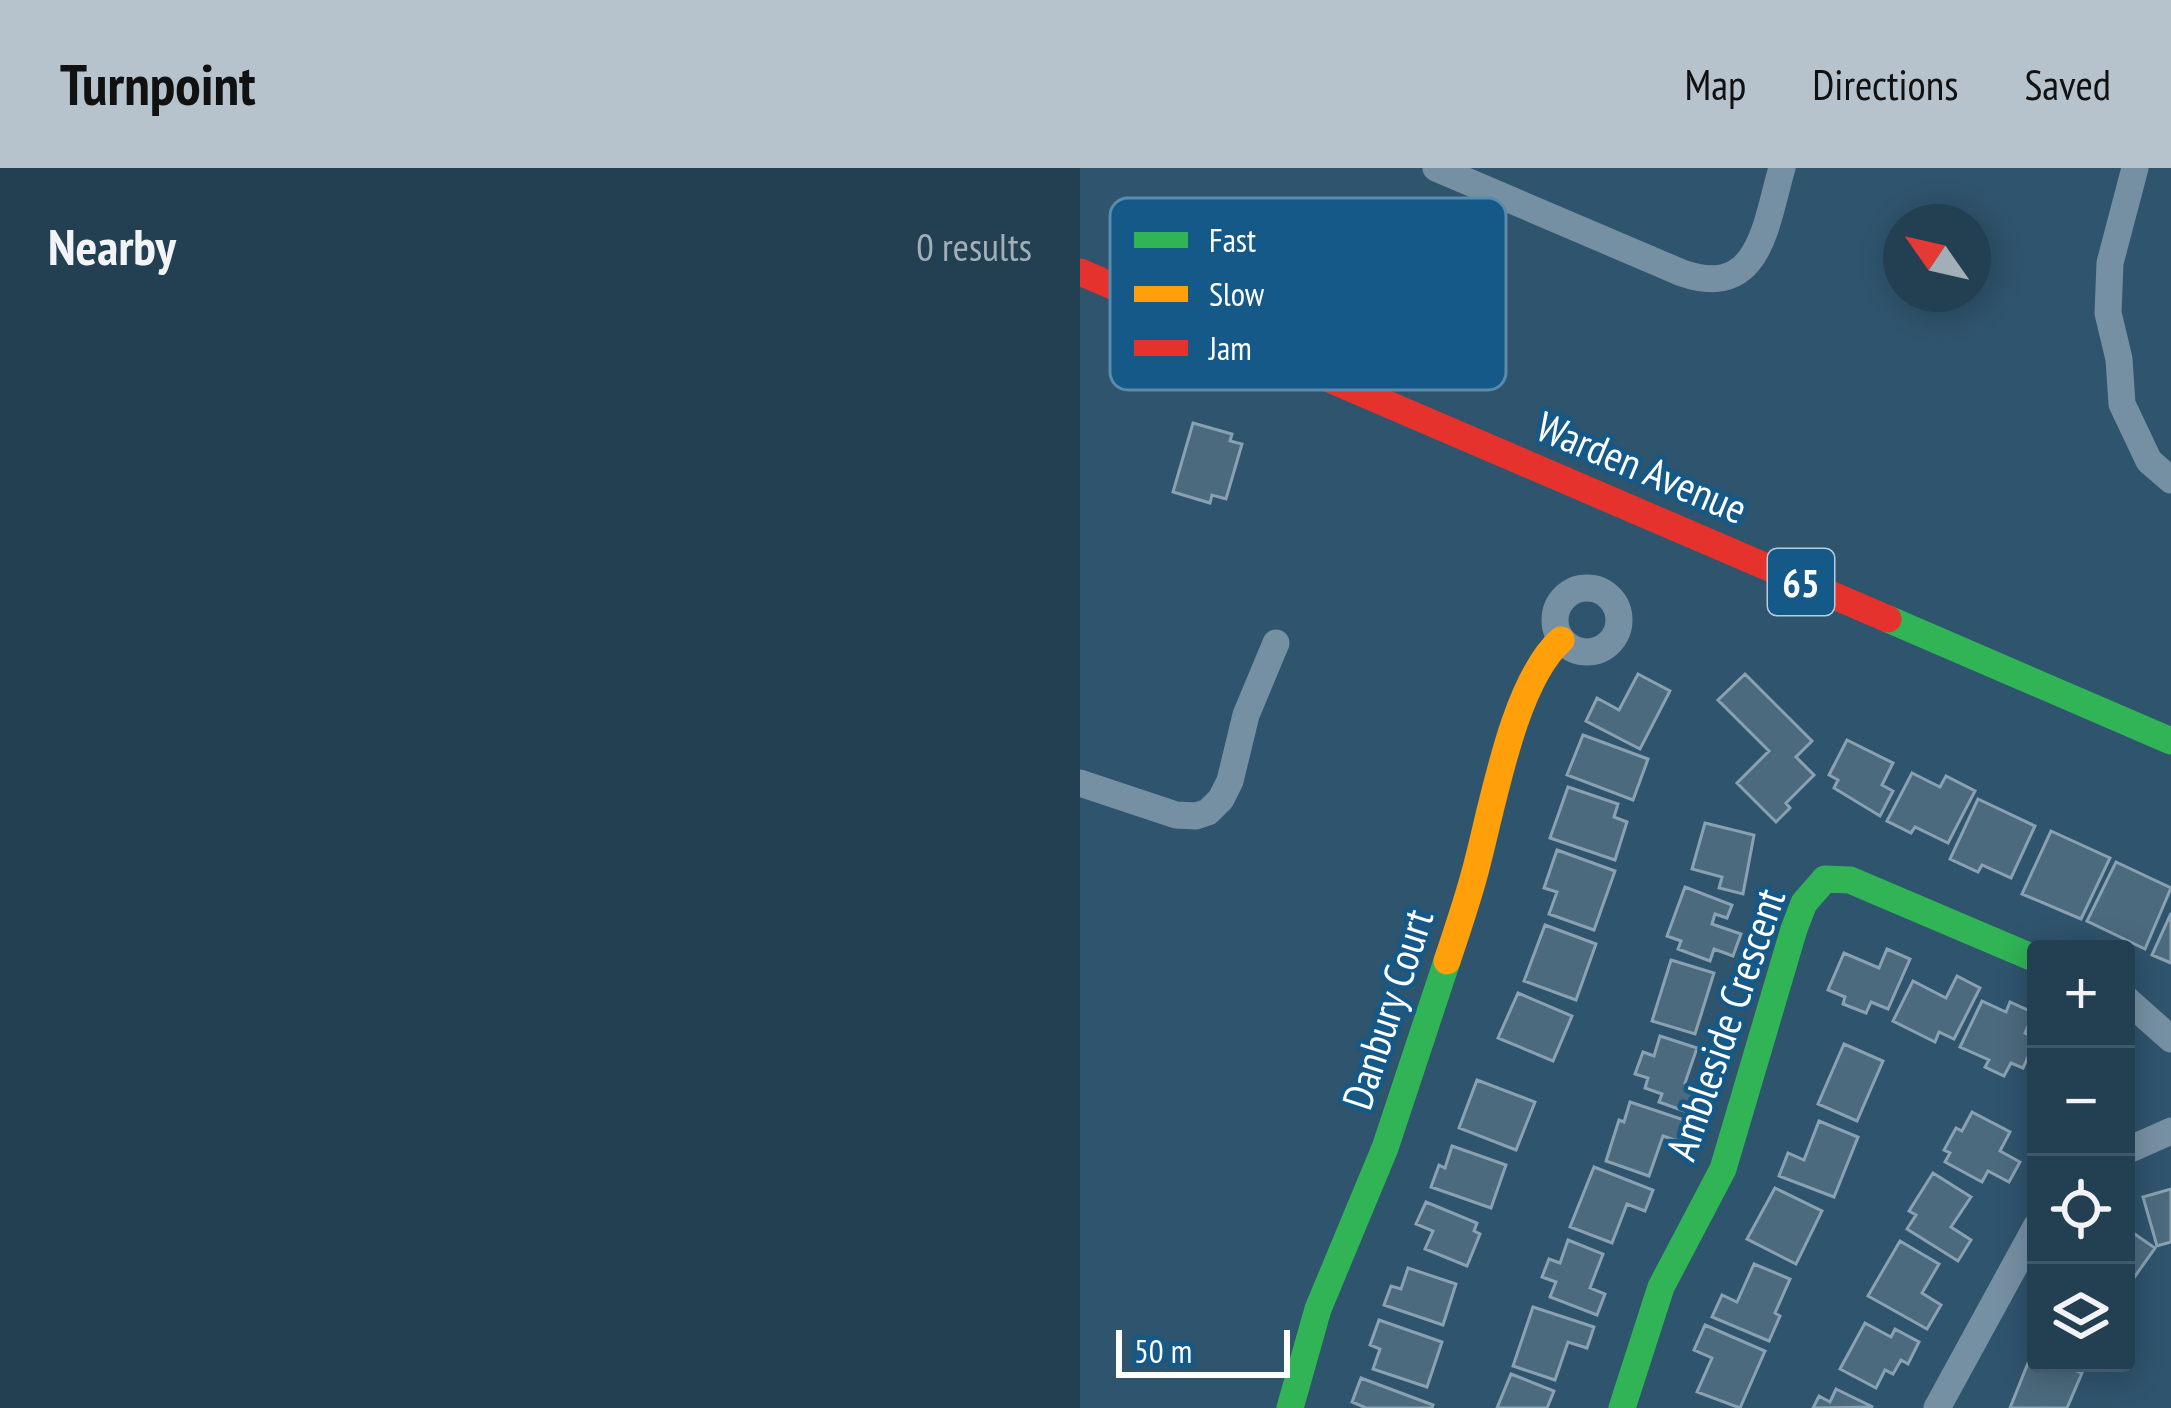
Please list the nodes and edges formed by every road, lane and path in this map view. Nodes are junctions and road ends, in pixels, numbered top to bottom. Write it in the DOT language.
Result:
graph roads {
  1 [pos="1436,168"];
  2 [pos="1782,168"];
  3 [pos="2135,168"];
  4 [pos="1080,272"];
  5 [pos="1110,285"];
  6 [pos="1354,390"];
  7 [pos="2171,480"];
  8 [pos="1561,640"];
  9 [pos="1276,643"];
  10 [pos="2171,741"];
  11 [pos="1080,783"];
  12 [pos="2027,955"];
  13 [pos="2135,1007"];
  14 [pos="2171,1039"];
  15 [pos="2171,1131"];
  16 [pos="2135,1147"];
  17 [pos="2027,1243"];
  18 [pos="1290,1408"];
  19 [pos="1622,1408"];
  20 [pos="1937,1408"];
  1 -- 2 [label="street"];
  3 -- 7 [label="street"];
  4 -- 5 [label="street, Warden Avenue / 65"];
  6 -- 10 [label="street, Warden Avenue / 65"];
  8 -- 18 [label="street, Danbury Court"];
  9 -- 11 [label="street"];
  12 -- 19 [label="street, Ambleside Crescent"];
  13 -- 14 [label="street"];
  15 -- 16 [label="street"];
  17 -- 20 [label="street"];
}
